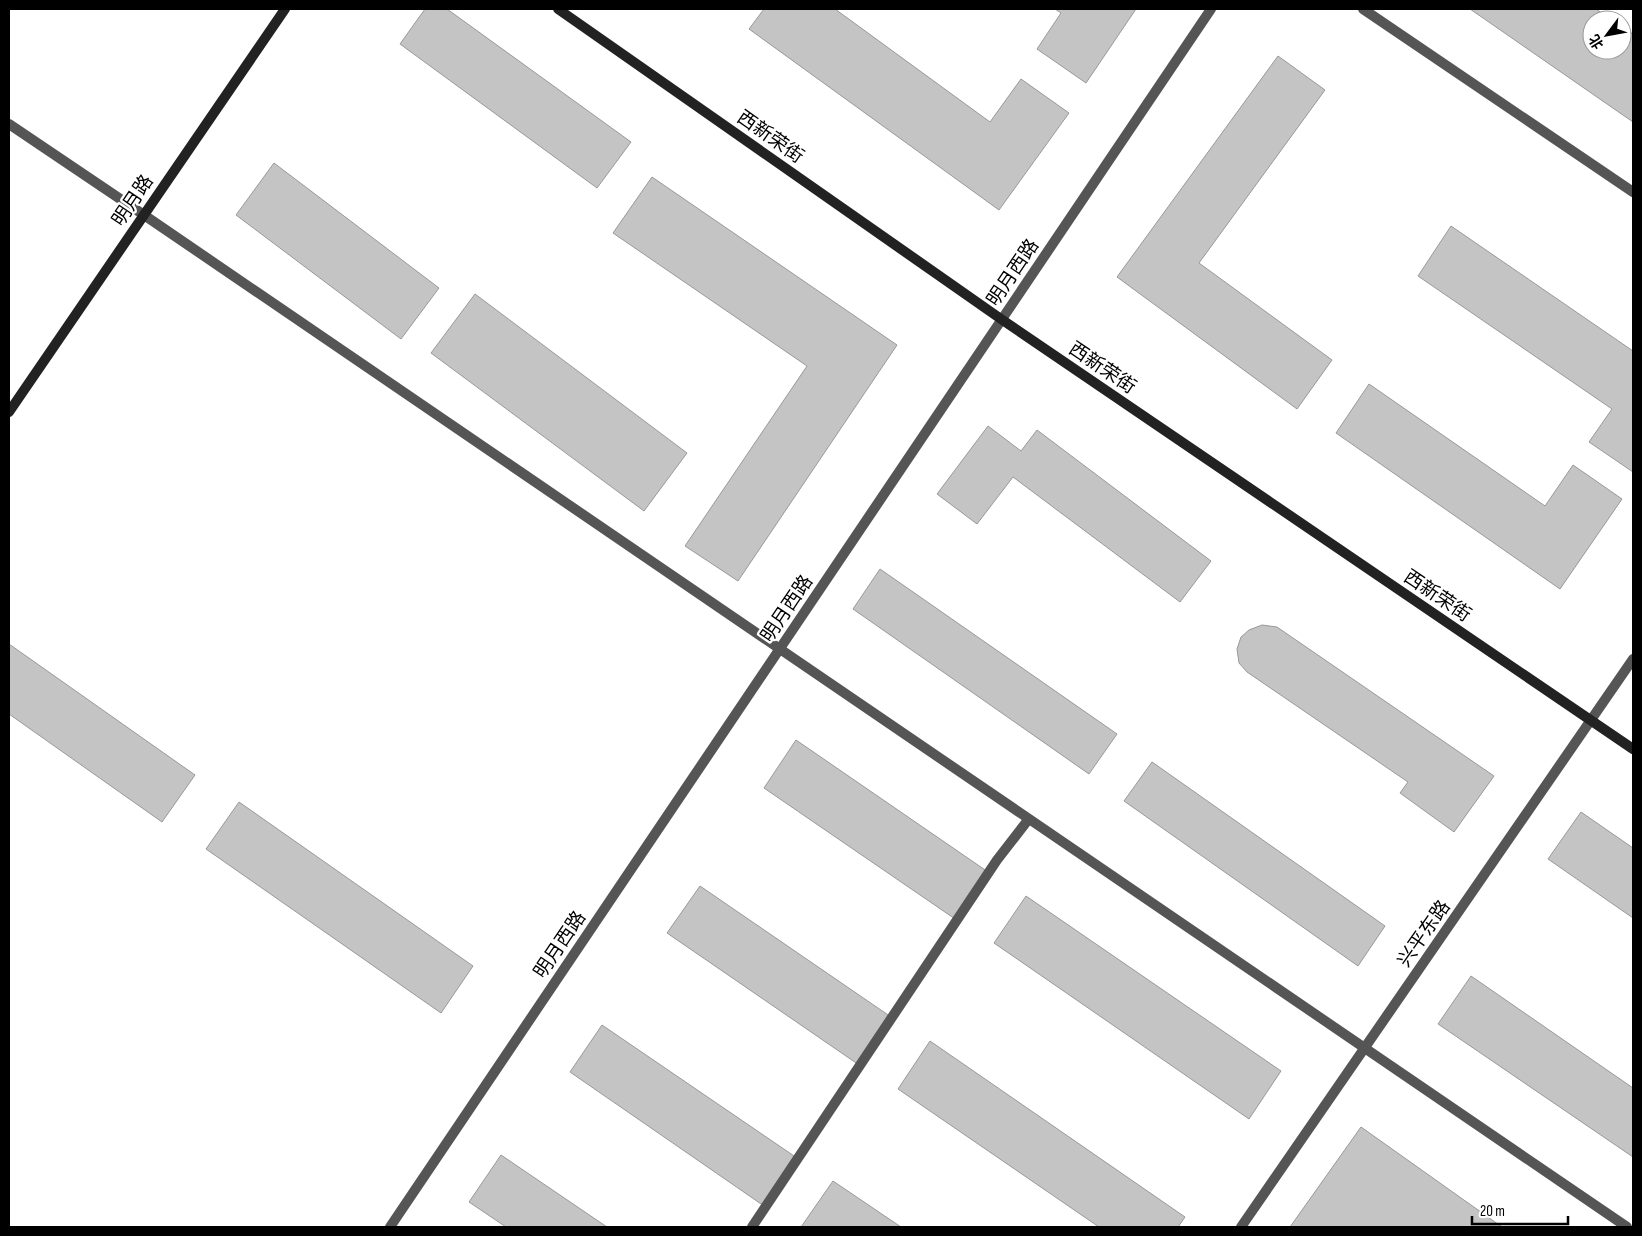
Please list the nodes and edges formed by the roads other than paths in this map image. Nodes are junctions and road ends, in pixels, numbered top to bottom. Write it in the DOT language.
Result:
graph roads {
  1 [pos="285,9"];
  2 [pos="558,9"];
  3 [pos="1211,9"];
  4 [pos="1363,9"];
  5 [pos="9,124"];
  6 [pos="1633,192"];
  7 [pos="144,215"];
  8 [pos="1001,319"];
  9 [pos="9,412"];
  10 [pos="779,649"];
  11 [pos="1633,659"];
  12 [pos="1591,720"];
  13 [pos="1633,748"];
  14 [pos="1028,820"];
  15 [pos="1364,1049"];
  16 [pos="390,1227"];
  17 [pos="752,1227"];
  18 [pos="1241,1227"];
  19 [pos="1626,1227"];
  1 -- 7 [label="street, 明月路"];
  2 -- 8 [label="street, 西新荣街"];
  3 -- 8 [label="street, 明月西路"];
  4 -- 6 [label="street"];
  5 -- 7 [label="street"];
  7 -- 9 [label="street, 明月路"];
  7 -- 10 [label="street"];
  8 -- 10 [label="street, 明月西路"];
  8 -- 12 [label="street, 西新荣街"];
  10 -- 14 [label="street"];
  10 -- 16 [label="street, 明月西路"];
  11 -- 12 [label="street, 兴平东路"];
  12 -- 13 [label="street, 西新荣街"];
  12 -- 15 [label="street, 兴平东路"];
  14 -- 15 [label="street"];
  14 -- 17 [label="street"];
  15 -- 18 [label="street, 兴平东路"];
  15 -- 19 [label="street"];
}
